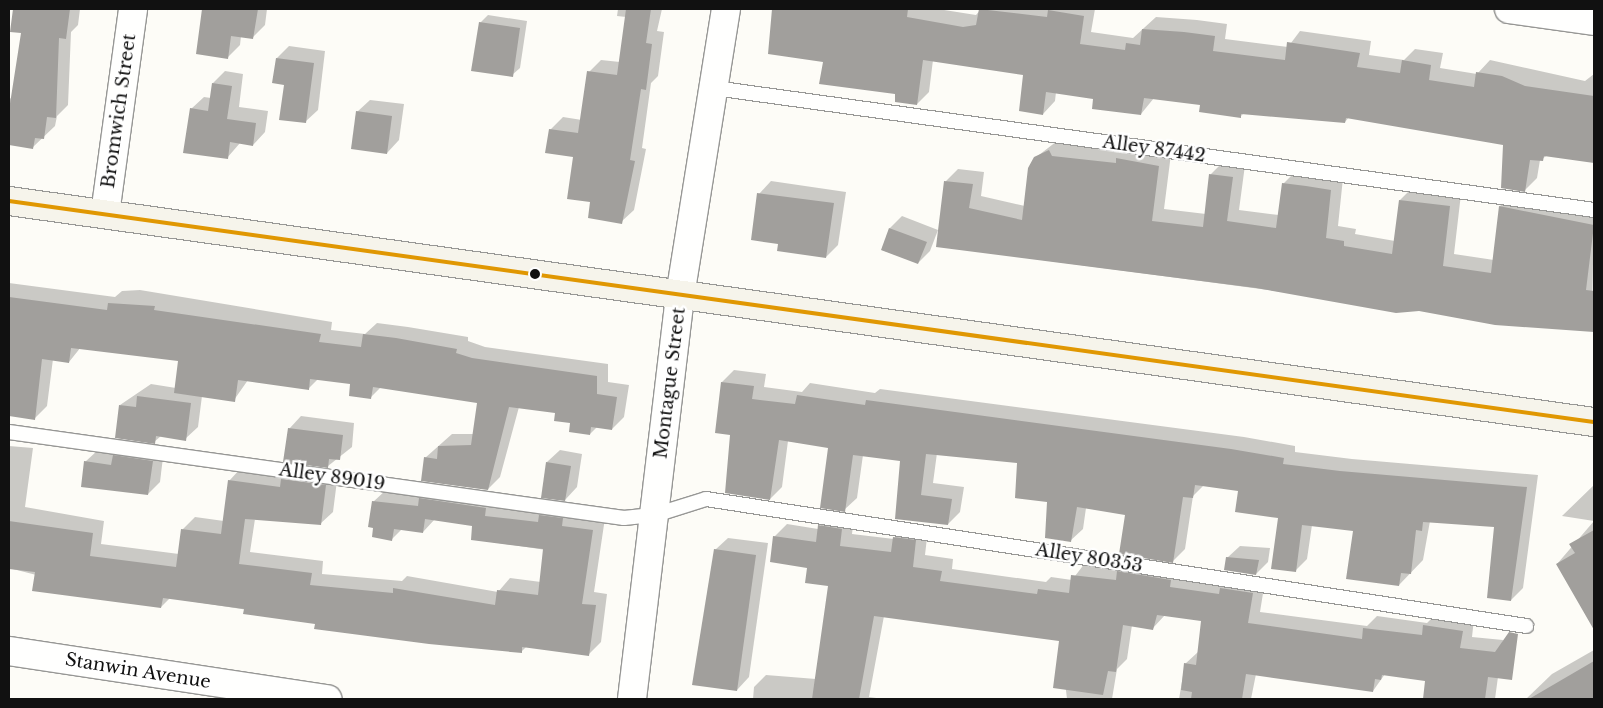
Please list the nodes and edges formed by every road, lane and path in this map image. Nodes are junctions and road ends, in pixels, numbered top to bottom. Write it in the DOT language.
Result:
graph roads {
  1 [pos="133,9"];
  2 [pos="726,9"];
  3 [pos="1509,9"];
  4 [pos="1594,21"];
  5 [pos="714,88"];
  6 [pos="9,201"];
  7 [pos="1594,210"];
  8 [pos="105,214"];
  9 [pos="680,296"];
  10 [pos="1594,422"];
  11 [pos="9,432"];
  12 [pos="655,515"];
  13 [pos="1526,626"];
  14 [pos="9,651"];
  15 [pos="327,699"];
  16 [pos="632,699"];
  1 -- 8 [label="street, Bromwich Street"];
  2 -- 5 [label="street, Montague Street"];
  3 -- 4 [label="street"];
  5 -- 7 [label="lane, Alley 87442"];
  5 -- 9 [label="street, Montague Street"];
  6 -- 8 [label="main road"];
  8 -- 9 [label="main road"];
  9 -- 10 [label="main road"];
  9 -- 12 [label="street, Montague Street"];
  11 -- 12 [label="lane, Alley 89019"];
  12 -- 13 [label="lane, Alley 80353"];
  12 -- 16 [label="street, Montague Street"];
  14 -- 15 [label="street, Stanwin Avenue"];
}
